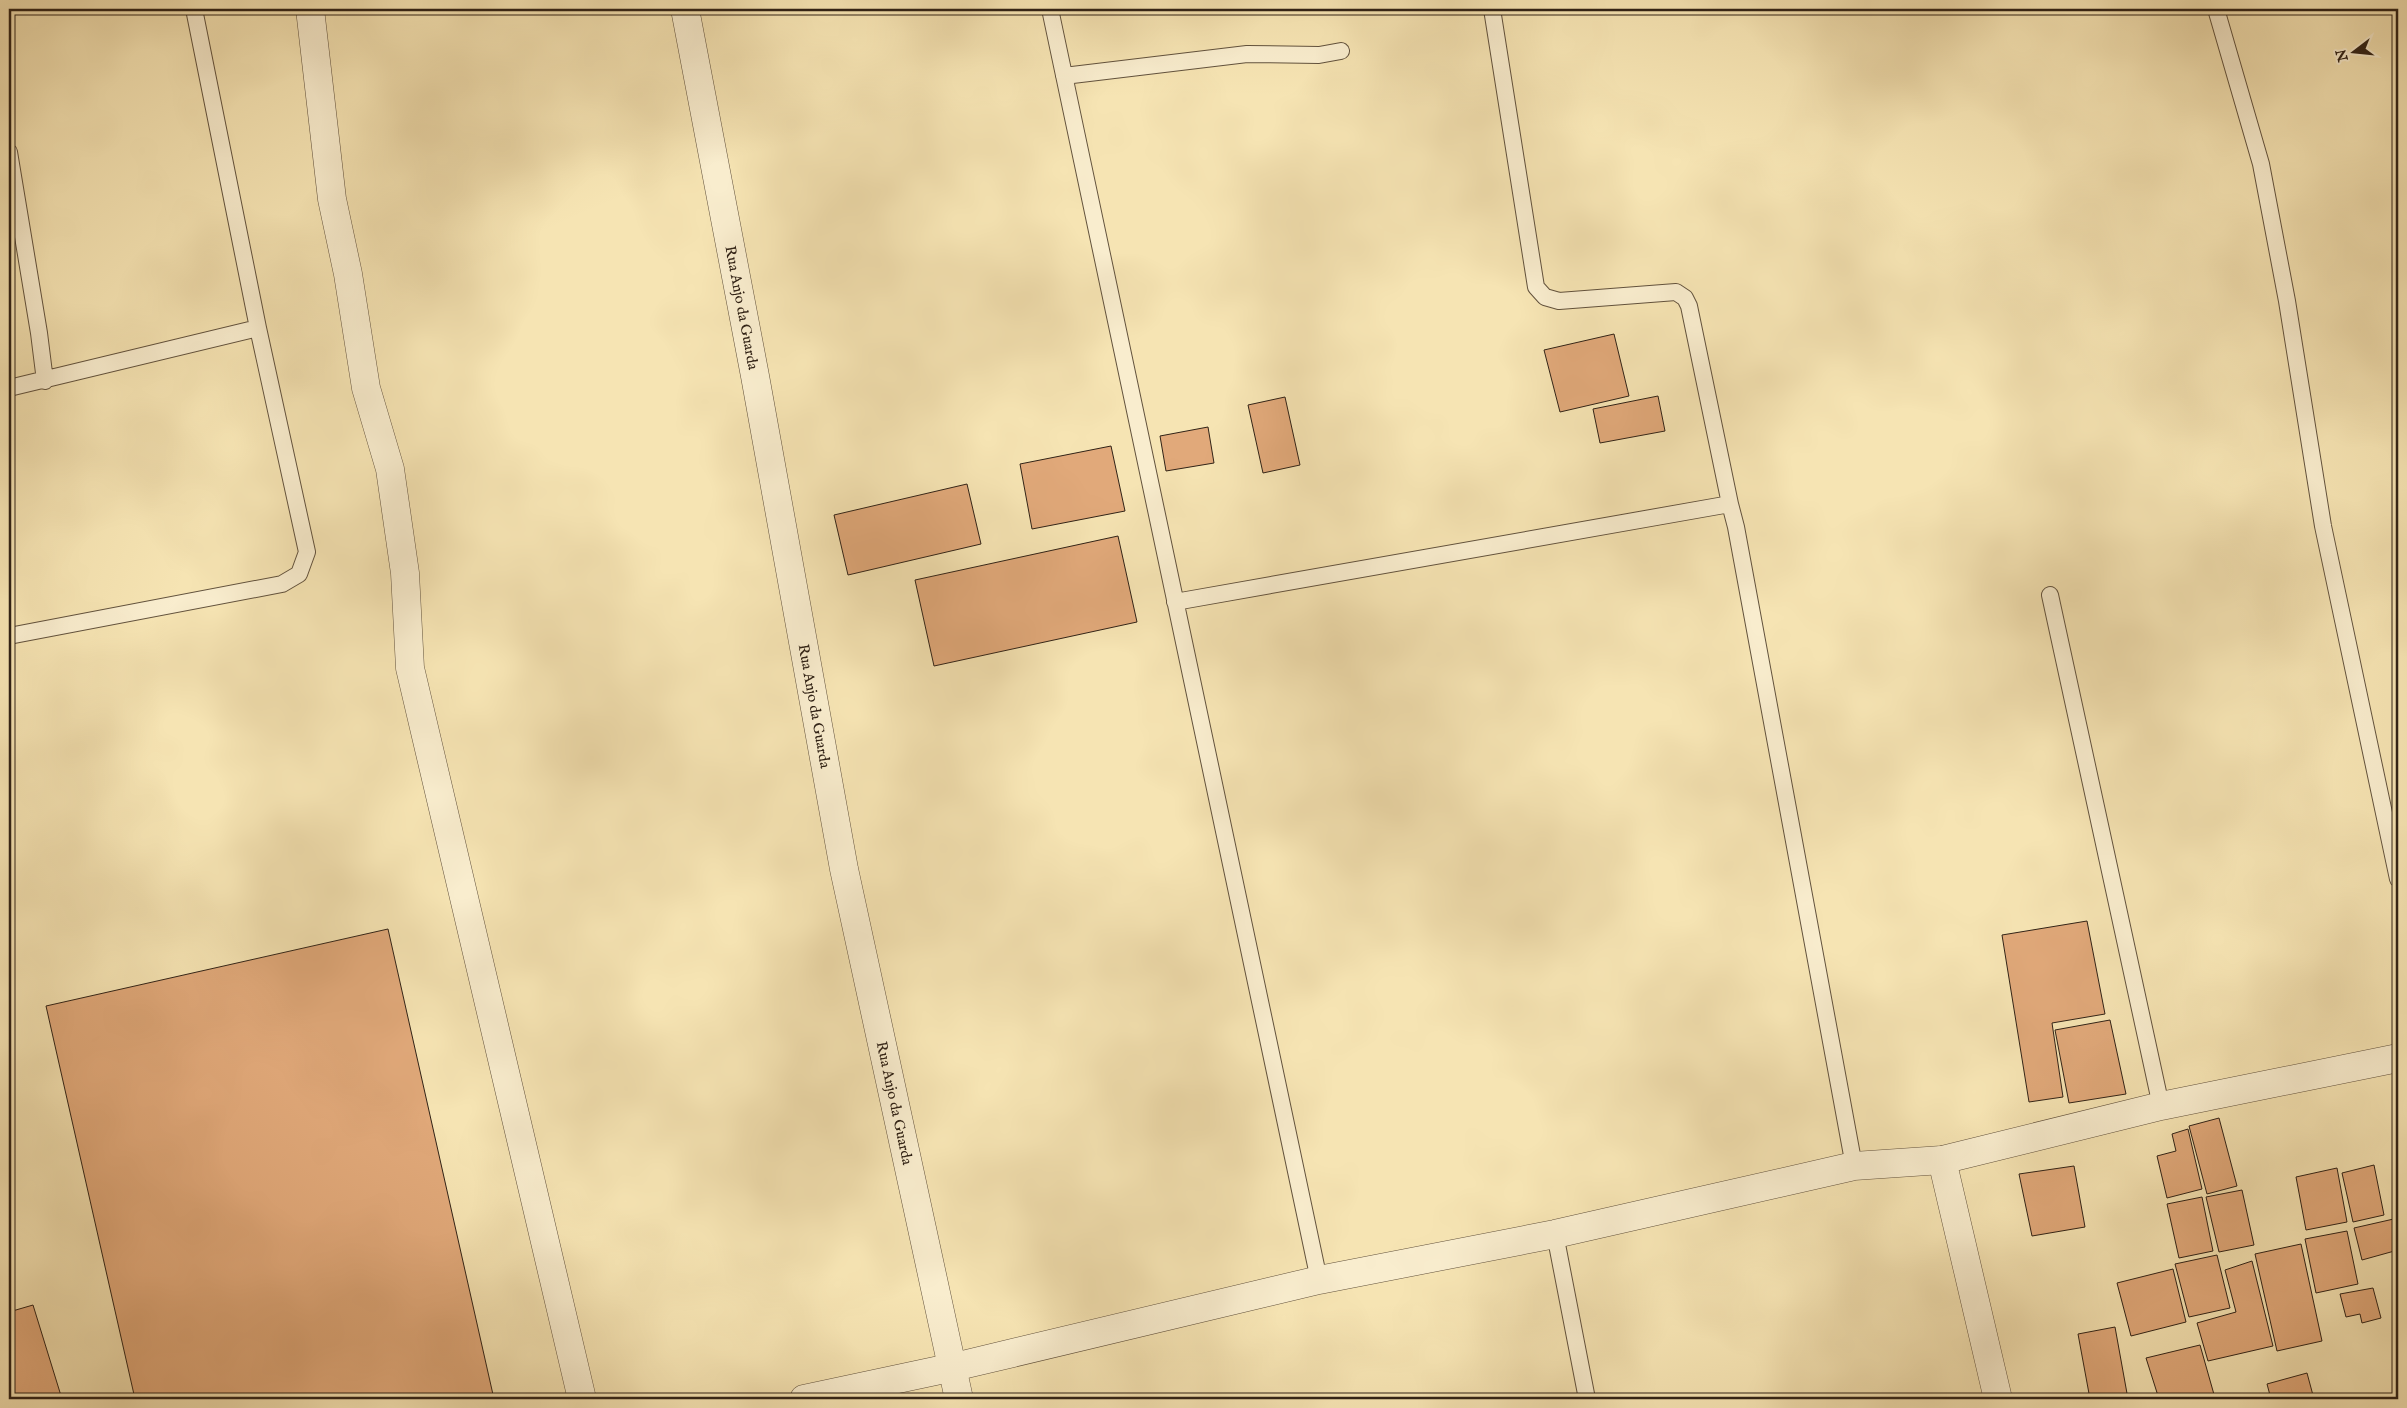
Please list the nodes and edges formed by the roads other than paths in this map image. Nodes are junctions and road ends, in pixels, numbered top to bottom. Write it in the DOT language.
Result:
graph roads {
  1 [pos="194,9"];
  2 [pos="310,9"];
  3 [pos="685,9"];
  4 [pos="1050,9"];
  5 [pos="1492,9"];
  6 [pos="2216,9"];
  7 [pos="1341,51"];
  8 [pos="1064,76"];
  9 [pos="9,152"];
  10 [pos="258,328"];
  11 [pos="45,381"];
  12 [pos="9,388"];
  13 [pos="1730,504"];
  14 [pos="2050,595"];
  15 [pos="1174,602"];
  16 [pos="9,636"];
  17 [pos="2398,879"];
  18 [pos="2398,1058"];
  19 [pos="2162,1106"];
  20 [pos="1942,1160"];
  21 [pos="1854,1166"];
  22 [pos="1556,1234"];
  23 [pos="1319,1280"];
  24 [pos="954,1366"];
  25 [pos="582,1399"];
  26 [pos="804,1399"];
  27 [pos="959,1399"];
  28 [pos="1587,1399"];
  29 [pos="1998,1399"];
  1 -- 10 [label="lane"];
  2 -- 25 [label="street"];
  3 -- 24 [label="street, Rua Anjo da Guarda"];
  4 -- 8 [label="lane"];
  5 -- 13 [label="lane"];
  6 -- 17 [label="lane"];
  7 -- 8 [label="lane"];
  8 -- 15 [label="lane"];
  9 -- 11 [label="lane"];
  10 -- 11 [label="lane"];
  10 -- 16 [label="lane"];
  11 -- 12 [label="lane"];
  13 -- 15 [label="lane"];
  13 -- 21 [label="lane"];
  14 -- 19 [label="lane"];
  15 -- 23 [label="lane"];
  18 -- 19 [label="street"];
  19 -- 20 [label="street"];
  20 -- 21 [label="street"];
  20 -- 29 [label="street"];
  21 -- 22 [label="street"];
  22 -- 23 [label="street"];
  22 -- 28 [label="lane"];
  23 -- 24 [label="street"];
  24 -- 26 [label="street"];
  24 -- 27 [label="street, Rua Anjo da Guarda"];
}
